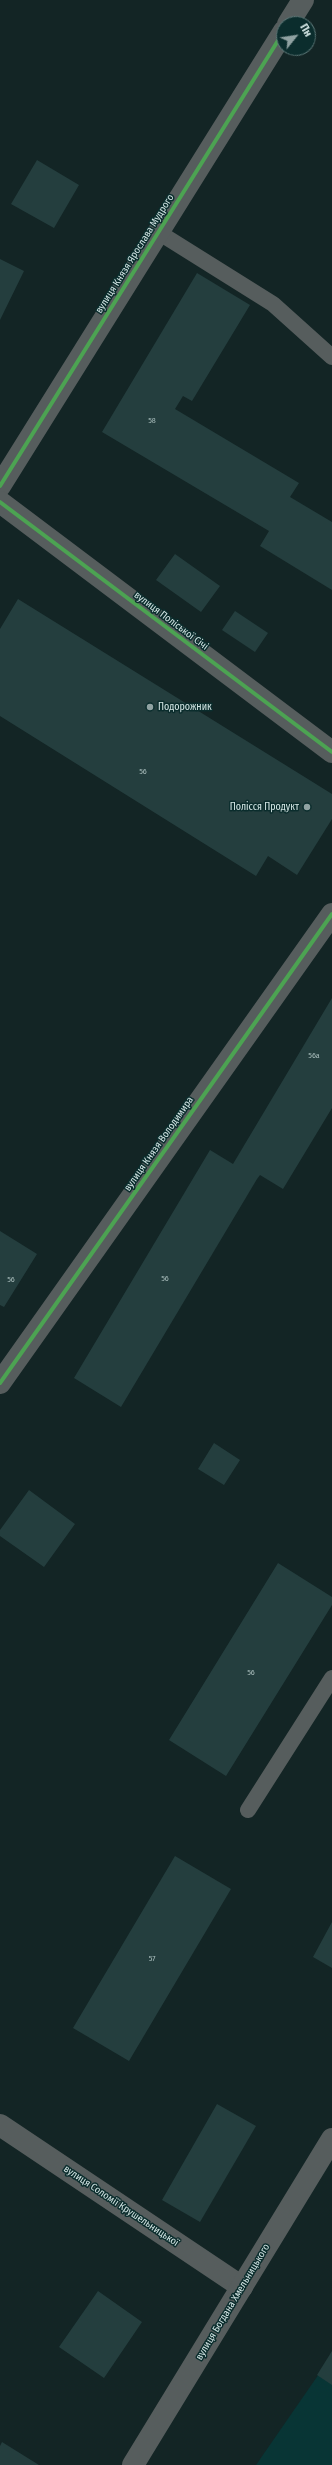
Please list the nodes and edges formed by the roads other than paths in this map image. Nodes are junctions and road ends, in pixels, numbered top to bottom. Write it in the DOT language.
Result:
graph roads {
  1 [pos="303,0"];
  2 [pos="293,16"];
  3 [pos="276,44"];
  4 [pos="158,232"];
  5 [pos="332,357"];
  6 [pos="0,486"];
  7 [pos="0,502"];
  8 [pos="332,752"];
  9 [pos="332,914"];
  10 [pos="0,1384"];
  11 [pos="332,1678"];
  12 [pos="248,1810"];
  13 [pos="0,2125"];
  14 [pos="332,2139"];
  15 [pos="242,2287"];
  16 [pos="133,2465"];
  1 -- 2 [label="street"];
  3 -- 4 [label="street, вулиця Князя Ярослава Мудрого"];
  4 -- 5 [label="lane"];
  4 -- 6 [label="street, вулиця Князя Ярослава Мудрого"];
  7 -- 8 [label="street, вулиця Поліської Січі"];
  9 -- 10 [label="street, вулиця Князя Володимира"];
  11 -- 12 [label="lane"];
  13 -- 15 [label="street, вулиця Соломії Крушельницької"];
  14 -- 15 [label="street, вулиця Богдана Хмельницького"];
  15 -- 16 [label="street, вулиця Богдана Хмельницького"];
}
